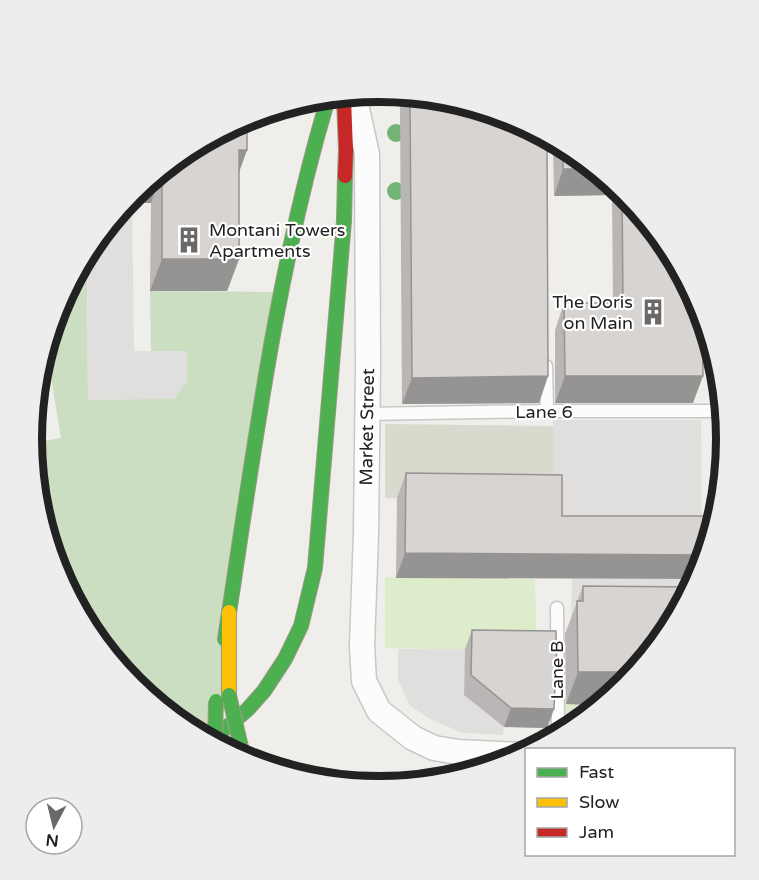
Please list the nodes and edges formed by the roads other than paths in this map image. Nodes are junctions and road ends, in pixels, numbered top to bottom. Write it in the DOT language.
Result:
graph roads {
  1 [pos="355,103"];
  2 [pos="344,104"];
  3 [pos="326,107"];
  4 [pos="546,352"];
  5 [pos="547,411"];
  6 [pos="715,411"];
  7 [pos="367,414"];
  8 [pos="557,609"];
  9 [pos="229,612"];
  10 [pos="558,726"];
  11 [pos="214,733"];
  12 [pos="218,736"];
  13 [pos="240,748"];
  14 [pos="503,754"];
  1 -- 7 [label="street, Market Street"];
  2 -- 12 [label="main road"];
  3 -- 9 [label="main road"];
  4 -- 5 [label="lane"];
  5 -- 6 [label="lane, Lane 6"];
  5 -- 7 [label="lane, Lane 6"];
  7 -- 14 [label="street, Market Street"];
  8 -- 10 [label="lane, Lane B"];
  9 -- 11 [label="main road, bridge"];
  9 -- 13 [label="main road, bridge"];
}
